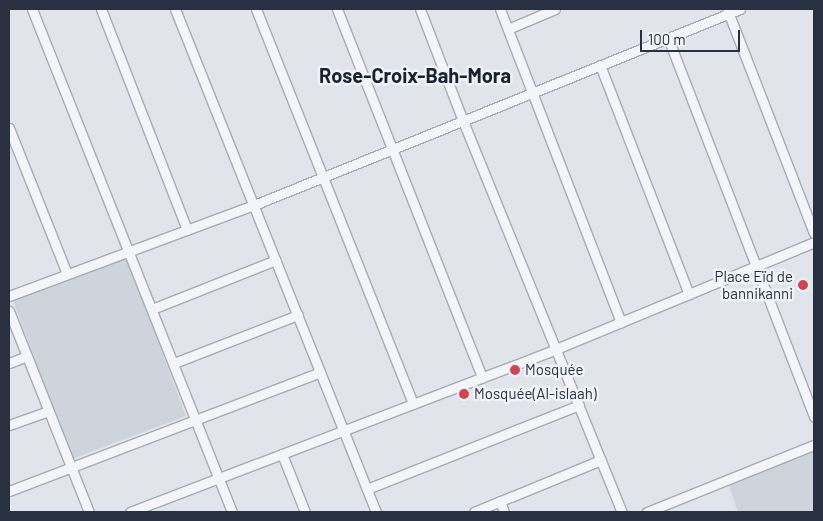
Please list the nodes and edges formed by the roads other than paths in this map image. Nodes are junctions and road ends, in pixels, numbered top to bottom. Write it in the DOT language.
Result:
graph roads {
  1 [pos="32,9"];
  2 [pos="101,9"];
  3 [pos="175,9"];
  4 [pos="256,9"];
  5 [pos="337,9"];
  6 [pos="420,9"];
  7 [pos="500,9"];
  8 [pos="555,9"];
  9 [pos="740,9"];
  10 [pos="727,11"];
  11 [pos="508,29"];
  12 [pos="668,38"];
  13 [pos="600,65"];
  14 [pos="532,93"];
  15 [pos="463,121"];
  16 [pos="9,128"];
  17 [pos="392,150"];
  18 [pos="324,177"];
  19 [pos="254,205"];
  20 [pos="187,230"];
  21 [pos="814,233"];
  22 [pos="814,242"];
  23 [pos="130,251"];
  24 [pos="276,260"];
  25 [pos="756,267"];
  26 [pos="67,274"];
  27 [pos="689,294"];
  28 [pos="9,296"];
  29 [pos="152,309"];
  30 [pos="9,311"];
  31 [pos="298,316"];
  32 [pos="621,322"];
  33 [pos="556,349"];
  34 [pos="27,356"];
  35 [pos="9,363"];
  36 [pos="174,363"];
  37 [pos="320,372"];
  38 [pos="482,377"];
  39 [pos="413,404"];
  40 [pos="579,405"];
  41 [pos="49,411"];
  42 [pos="814,417"];
  43 [pos="196,419"];
  44 [pos="9,425"];
  45 [pos="344,430"];
  46 [pos="814,445"];
  47 [pos="282,454"];
  48 [pos="601,460"];
  49 [pos="71,467"];
  50 [pos="219,478"];
  51 [pos="367,489"];
  52 [pos="9,491"];
  53 [pos="500,501"];
  54 [pos="154,508"];
  55 [pos="89,512"];
  56 [pos="130,512"];
  57 [pos="232,512"];
  58 [pos="305,512"];
  59 [pos="376,512"];
  60 [pos="474,512"];
  61 [pos="504,512"];
  62 [pos="622,512"];
  63 [pos="646,512"];
  1 -- 23 [label="street"];
  2 -- 20 [label="street"];
  3 -- 19 [label="street"];
  4 -- 18 [label="street"];
  5 -- 17 [label="street"];
  6 -- 15 [label="street"];
  7 -- 11 [label="street"];
  8 -- 11 [label="street"];
  9 -- 10 [label="street"];
  10 -- 12 [label="street"];
  10 -- 21 [label="street"];
  11 -- 14 [label="street"];
  12 -- 13 [label="street"];
  12 -- 25 [label="street"];
  13 -- 14 [label="street"];
  13 -- 27 [label="street"];
  14 -- 15 [label="street"];
  14 -- 32 [label="street"];
  15 -- 17 [label="street"];
  15 -- 33 [label="street"];
  16 -- 26 [label="street"];
  17 -- 18 [label="street"];
  17 -- 38 [label="street"];
  18 -- 19 [label="street"];
  18 -- 39 [label="street"];
  19 -- 20 [label="street"];
  19 -- 24 [label="street"];
  20 -- 23 [label="street"];
  22 -- 25 [label="street"];
  23 -- 26 [label="street"];
  23 -- 29 [label="street"];
  24 -- 29 [label="street"];
  24 -- 31 [label="street"];
  25 -- 27 [label="street"];
  25 -- 42 [label="street"];
  26 -- 28 [label="street"];
  27 -- 32 [label="street"];
  29 -- 36 [label="street"];
  30 -- 34 [label="street"];
  31 -- 36 [label="street"];
  31 -- 37 [label="street"];
  32 -- 33 [label="street"];
  33 -- 38 [label="street"];
  33 -- 40 [label="street"];
  34 -- 35 [label="street"];
  34 -- 41 [label="street"];
  36 -- 43 [label="street"];
  37 -- 43 [label="street"];
  37 -- 45 [label="street"];
  38 -- 39 [label="street"];
  39 -- 45 [label="street"];
  40 -- 48 [label="street"];
  40 -- 51 [label="street"];
  41 -- 44 [label="street"];
  41 -- 49 [label="street"];
  43 -- 49 [label="street"];
  43 -- 50 [label="street"];
  45 -- 47 [label="street"];
  45 -- 51 [label="street"];
  46 -- 63 [label="street"];
  47 -- 50 [label="street"];
  47 -- 58 [label="street"];
  48 -- 53 [label="street"];
  48 -- 62 [label="street"];
  49 -- 52 [label="street"];
  49 -- 55 [label="street"];
  50 -- 54 [label="street"];
  50 -- 57 [label="street"];
  51 -- 59 [label="street"];
  53 -- 60 [label="street"];
  53 -- 61 [label="street"];
  54 -- 56 [label="street"];
}
